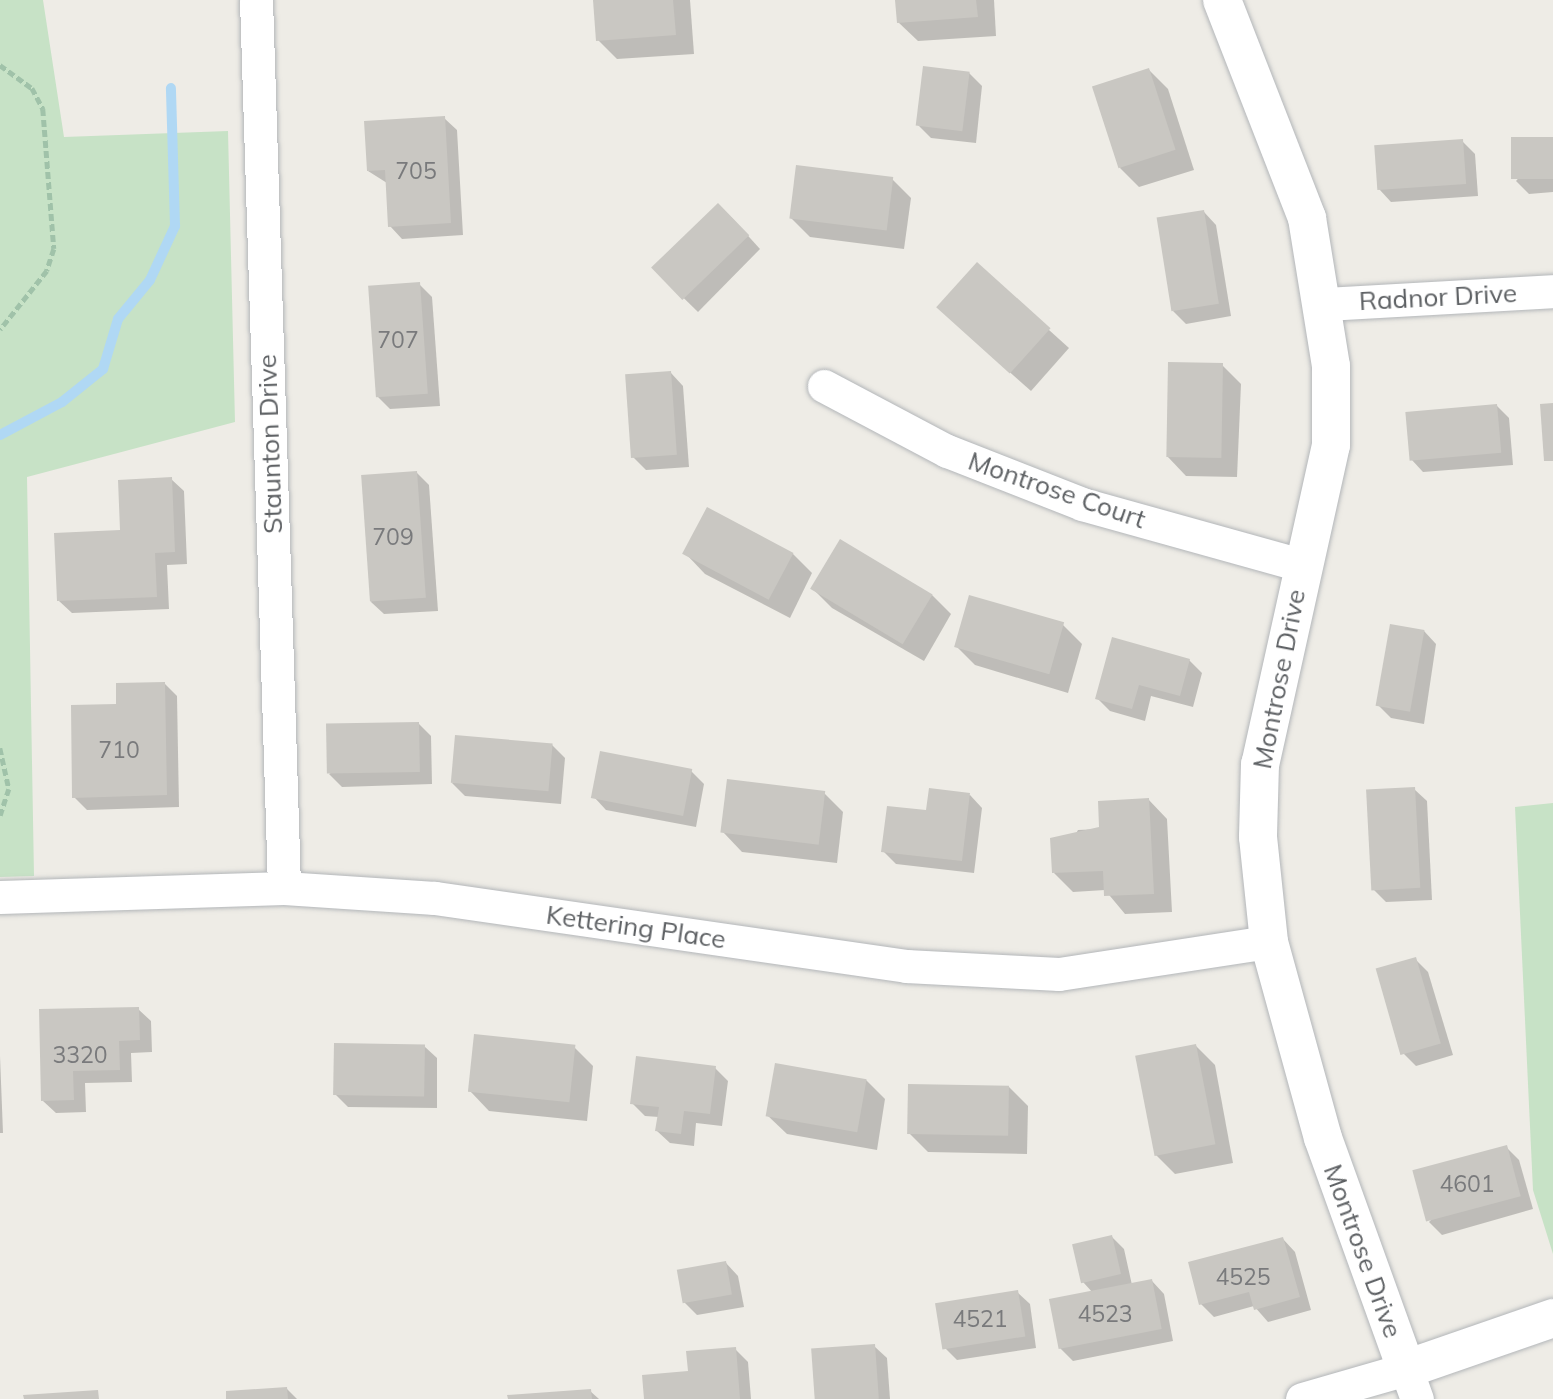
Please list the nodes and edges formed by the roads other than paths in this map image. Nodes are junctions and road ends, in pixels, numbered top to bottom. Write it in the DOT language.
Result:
graph roads {
  1 [pos="256,0"];
  2 [pos="1222,0"];
  3 [pos="1553,291"];
  4 [pos="1324,304"];
  5 [pos="824,386"];
  6 [pos="1300,565"];
  7 [pos="284,888"];
  8 [pos="0,897"];
  9 [pos="1269,942"];
  10 [pos="1553,1318"];
  11 [pos="1412,1384"];
  12 [pos="1302,1399"];
  1 -- 7 [label="street, Staunton Drive"];
  2 -- 4 [label="street, Montrose Drive"];
  3 -- 4 [label="street, Radnor Drive"];
  4 -- 6 [label="street, Montrose Drive"];
  5 -- 6 [label="street, Montrose Court"];
  6 -- 9 [label="street, Montrose Drive"];
  7 -- 8 [label="street, Kettering Place"];
  7 -- 9 [label="street, Kettering Place"];
  9 -- 11 [label="street, Montrose Drive"];
  10 -- 11 [label="street"];
  11 -- 12 [label="street"];
}
